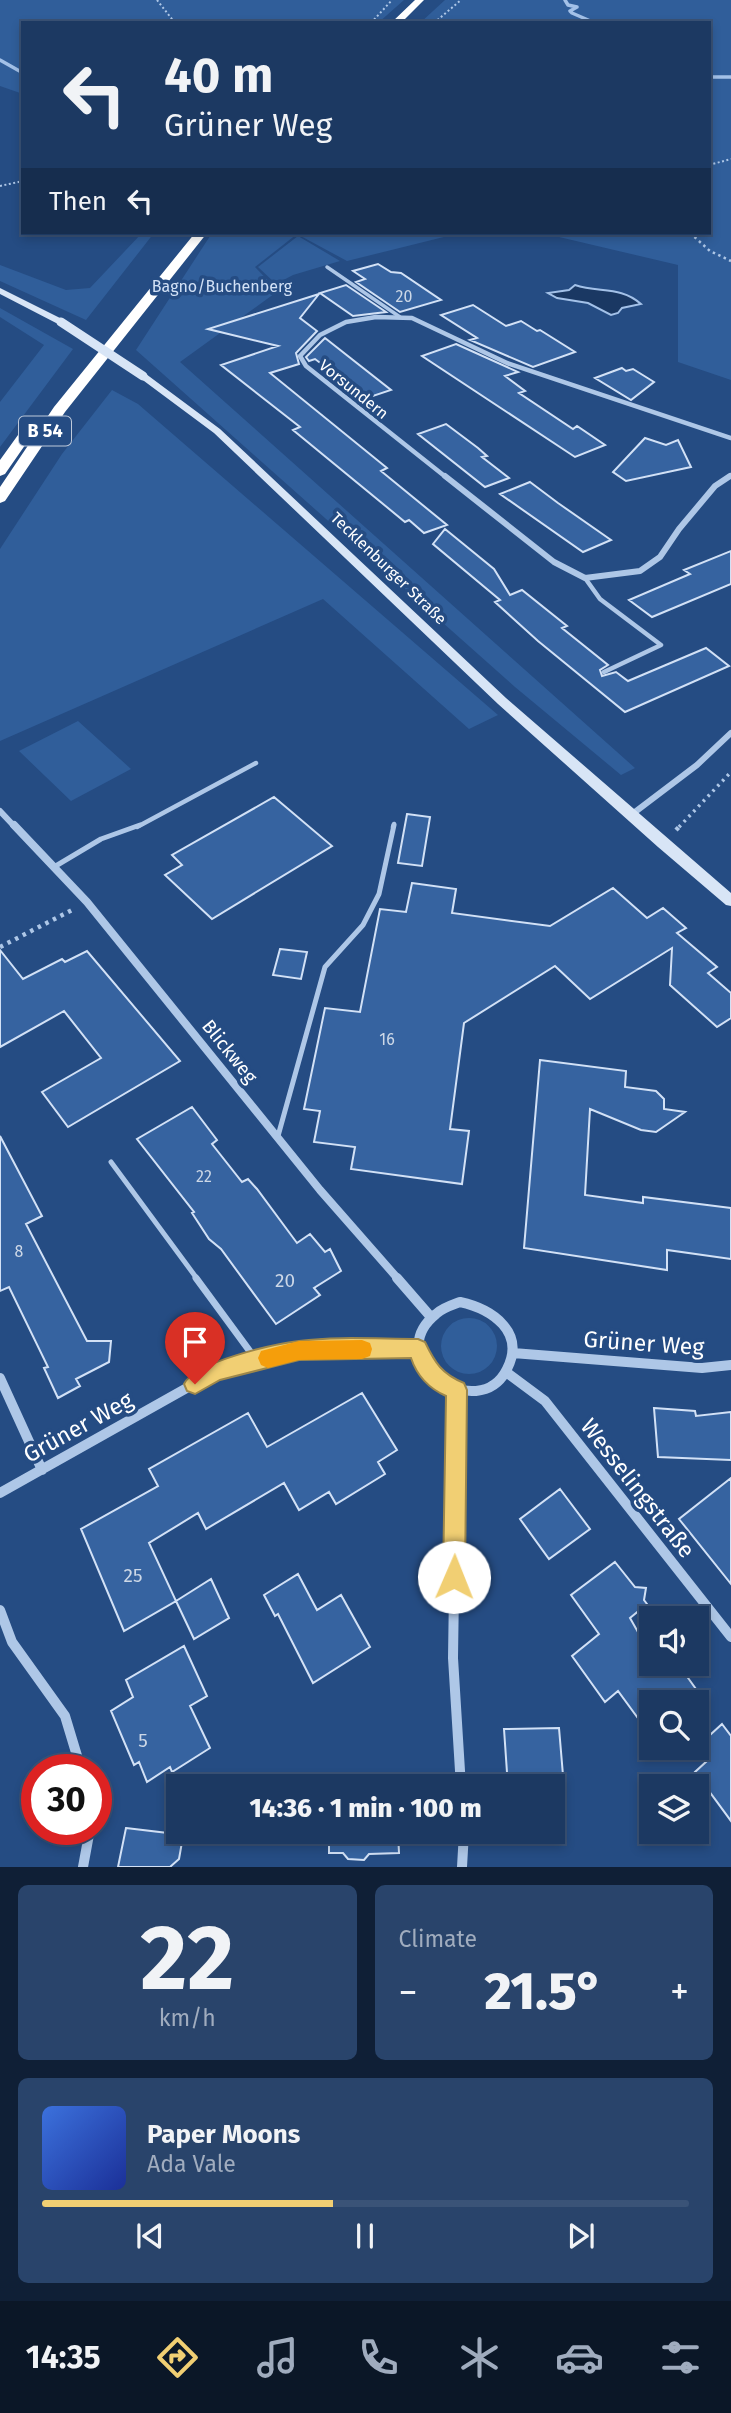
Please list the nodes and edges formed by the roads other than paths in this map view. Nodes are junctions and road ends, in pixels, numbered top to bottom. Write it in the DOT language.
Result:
graph roads {
  1 [pos="421,0"];
  2 [pos="431,0"];
  3 [pos="397,21"];
  4 [pos="409,21"];
  5 [pos="181,235"];
  6 [pos="199,235"];
  7 [pos="327,267"];
  8 [pos="0,291"];
  9 [pos="400,317"];
  10 [pos="731,438"];
  11 [pos="0,471"];
  12 [pos="731,475"];
  13 [pos="0,498"];
  14 [pos="585,578"];
  15 [pos="604,672"];
  16 [pos="731,733"];
  17 [pos="256,763"];
  18 [pos="0,811"];
  19 [pos="631,815"];
  20 [pos="394,824"];
  21 [pos="54,867"];
  22 [pos="731,901"];
  23 [pos="278,1136"];
  24 [pos="111,1161"];
  25 [pos="430,1316"];
  26 [pos="418,1348"];
  27 [pos="513,1353"];
  28 [pos="257,1361"];
  29 [pos="731,1365"];
  30 [pos="506,1372"];
  31 [pos="0,1378"];
  32 [pos="457,1390"];
  33 [pos="42,1470"];
  34 [pos="0,1493"];
  35 [pos="0,1609"];
  36 [pos="731,1637"];
  37 [pos="76,1754"];
  38 [pos="460,1774"];
  39 [pos="463,1844"];
  40 [pos="87,1845"];
  41 [pos="83,1867"];
  42 [pos="462,1867"];
  1 -- 3 [label="highway"];
  2 -- 4 [label="highway"];
  5 -- 11 [label="highway, B 54"];
  6 -- 13 [label="highway, B 54"];
  7 -- 9 [label="lane"];
  8 -- 19 [label="main road, Tecklenburger Straße, bridge"];
  9 -- 10 [label="street, Vorsundern"];
  9 -- 14 [label="street, Vorsundern"];
  12 -- 14 [label="street"];
  14 -- 15 [label="lane"];
  16 -- 19 [label="street"];
  17 -- 21 [label="lane"];
  18 -- 21 [label="street, Blickweg"];
  19 -- 22 [label="main road, Tecklenburger Straße"];
  20 -- 23 [label="lane"];
  21 -- 23 [label="street, Blickweg"];
  23 -- 25 [label="street, Blickweg"];
  24 -- 28 [label="lane"];
  25 -- 26 [label="street"];
  25 -- 27 [label="street"];
  26 -- 28 [label="street, Grüner Weg"];
  26 -- 32 [label="street"];
  27 -- 29 [label="street, Grüner Weg"];
  27 -- 30 [label="street"];
  28 -- 33 [label="street, Grüner Weg"];
  30 -- 32 [label="street"];
  30 -- 36 [label="street, Wesselingstraße"];
  31 -- 33 [label="street"];
  32 -- 38 [label="street"];
  33 -- 34 [label="street, Grüner Weg"];
  35 -- 37 [label="street"];
  39 -- 42 [label="street"];
  40 -- 41 [label="street"];
}
